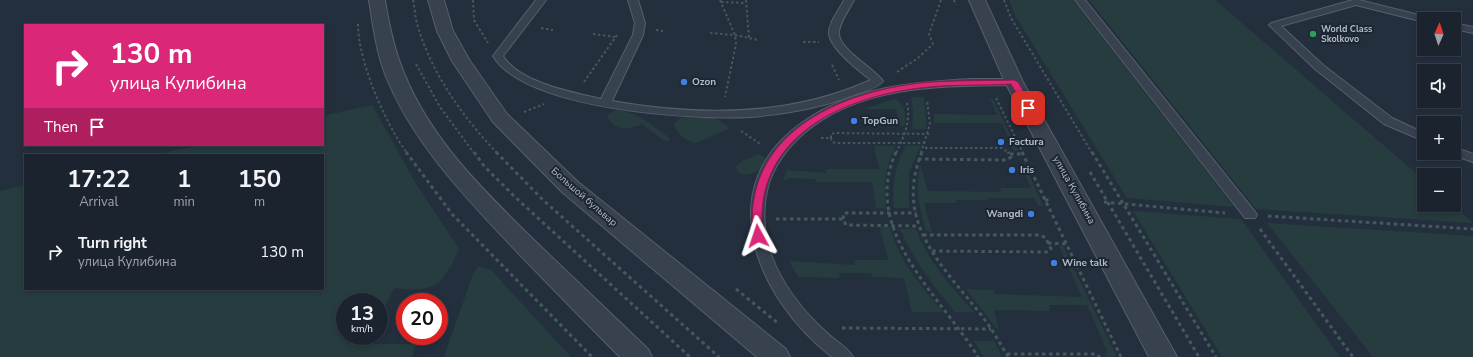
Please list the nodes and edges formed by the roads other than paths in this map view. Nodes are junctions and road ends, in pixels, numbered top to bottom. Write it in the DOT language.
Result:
graph roads {
  1 [pos="377,0"];
  2 [pos="436,0"];
  3 [pos="541,0"];
  4 [pos="633,0"];
  5 [pos="849,0"];
  6 [pos="1080,0"];
  7 [pos="967,4"];
  8 [pos="1417,17"];
  9 [pos="1461,27"];
  10 [pos="1473,30"];
  11 [pos="1014,82"];
  12 [pos="605,103"];
  13 [pos="1417,134"];
  14 [pos="1461,154"];
  15 [pos="1473,158"];
  16 [pos="1250,215"];
  17 [pos="638,357"];
  18 [pos="776,357"];
  19 [pos="845,357"];
  20 [pos="1163,357"];
  1 -- 17 [label="street"];
  2 -- 18 [label="street, Большой бульвар"];
  3 -- 12 [label="lane"];
  4 -- 12 [label="lane"];
  5 -- 12 [label="lane"];
  6 -- 16 [label="lane"];
  7 -- 11 [label="street, улица Кулибина"];
  8 -- 13 [label="lane"];
  9 -- 10 [label="lane"];
  11 -- 19 [label="lane"];
  11 -- 20 [label="street, улица Кулибина"];
  14 -- 15 [label="lane"];
}
